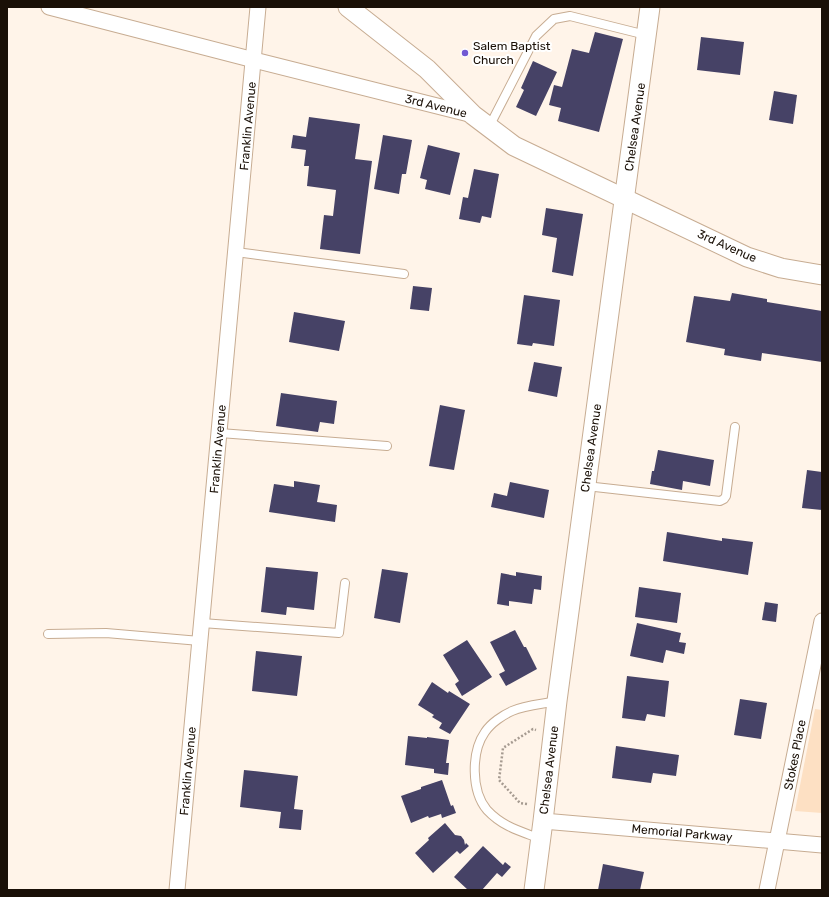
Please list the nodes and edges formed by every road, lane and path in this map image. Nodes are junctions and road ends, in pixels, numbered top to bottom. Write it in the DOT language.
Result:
graph roads {
  1 [pos="48,7"];
  2 [pos="258,7"];
  3 [pos="348,7"];
  4 [pos="650,7"];
  5 [pos="647,35"];
  6 [pos="254,60"];
  7 [pos="473,115"];
  8 [pos="490,127"];
  9 [pos="625,198"];
  10 [pos="236,252"];
  11 [pos="404,274"];
  12 [pos="822,275"];
  13 [pos="735,427"];
  14 [pos="220,433"];
  15 [pos="387,446"];
  16 [pos="586,486"];
  17 [pos="345,583"];
  18 [pos="822,621"];
  19 [pos="202,623"];
  20 [pos="48,634"];
  21 [pos="200,641"];
  22 [pos="557,701"];
  23 [pos="539,730"];
  24 [pos="529,804"];
  25 [pos="542,830"];
  26 [pos="777,841"];
  27 [pos="822,845"];
  28 [pos="177,890"];
  29 [pos="534,890"];
  30 [pos="767,890"];
  1 -- 6 [label="street, 3rd Avenue"];
  2 -- 6 [label="street, Franklin Avenue"];
  3 -- 7 [label="street"];
  4 -- 5 [label="street, Chelsea Avenue"];
  5 -- 8 [label="lane"];
  5 -- 9 [label="street, Chelsea Avenue"];
  6 -- 7 [label="street, 3rd Avenue"];
  6 -- 10 [label="street, Franklin Avenue"];
  7 -- 8 [label="street, 3rd Avenue"];
  8 -- 9 [label="street, 3rd Avenue"];
  9 -- 12 [label="street, 3rd Avenue"];
  9 -- 16 [label="street, Chelsea Avenue"];
  10 -- 11 [label="lane"];
  10 -- 14 [label="street, Franklin Avenue"];
  13 -- 16 [label="lane"];
  14 -- 15 [label="lane"];
  14 -- 19 [label="street, Franklin Avenue"];
  16 -- 22 [label="street, Chelsea Avenue"];
  17 -- 19 [label="lane"];
  18 -- 26 [label="street, Stokes Place"];
  19 -- 21 [label="street, Franklin Avenue"];
  20 -- 21 [label="lane"];
  21 -- 28 [label="street, Franklin Avenue"];
  22 -- 25 [label="street, Chelsea Avenue"];
  22 -- 25 [label="lane"];
  23 -- 24 [label="path"];
  25 -- 26 [label="street, Memorial Parkway"];
  25 -- 29 [label="street, Chelsea Avenue"];
  26 -- 27 [label="street, Memorial Parkway"];
  26 -- 30 [label="street, Stokes Place"];
}
